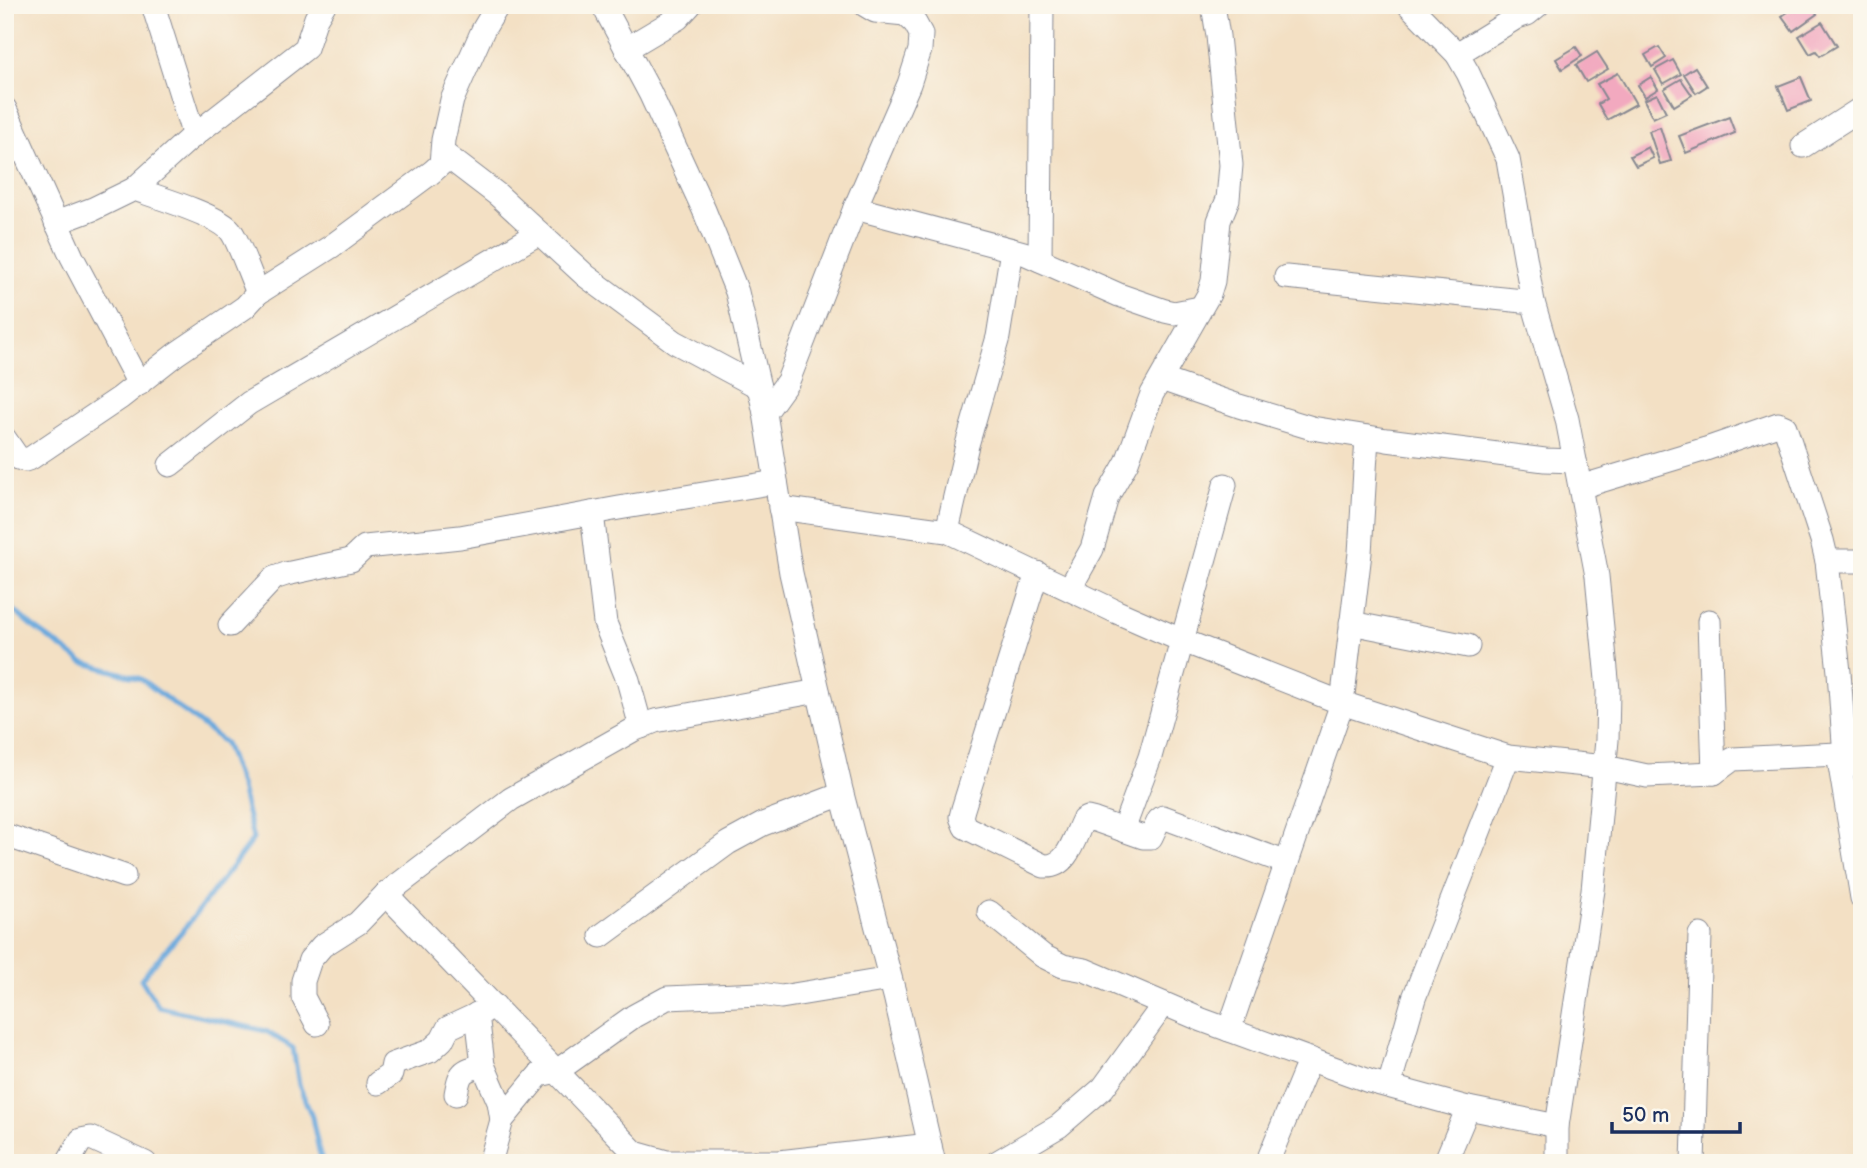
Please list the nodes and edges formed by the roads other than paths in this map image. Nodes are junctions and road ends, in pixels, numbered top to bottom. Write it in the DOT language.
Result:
graph roads {
  1 [pos="153,5"];
  2 [pos="324,5"];
  3 [pos="498,5"];
  4 [pos="603,5"];
  5 [pos="690,5"];
  6 [pos="864,5"];
  7 [pos="1042,5"];
  8 [pos="1213,5"];
  9 [pos="1409,5"];
  10 [pos="1538,5"];
  11 [pos="626,49"];
  12 [pos="1457,54"];
  13 [pos="1862,108"];
  14 [pos="5,109"];
  15 [pos="194,136"];
  16 [pos="1802,146"];
  17 [pos="443,153"];
  18 [pos="134,189"];
  19 [pos="855,208"];
  20 [pos="56,223"];
  21 [pos="539,233"];
  22 [pos="1012,250"];
  23 [pos="1040,260"];
  24 [pos="1286,277"];
  25 [pos="258,293"];
  26 [pos="1533,302"];
  27 [pos="1200,308"];
  28 [pos="1161,379"];
  29 [pos="139,384"];
  30 [pos="759,387"];
  31 [pos="765,413"];
  32 [pos="1367,437"];
  33 [pos="5,439"];
  34 [pos="1575,461"];
  35 [pos="170,465"];
  36 [pos="776,482"];
  37 [pos="1225,485"];
  38 [pos="1580,487"];
  39 [pos="780,508"];
  40 [pos="592,513"];
  41 [pos="947,531"];
  42 [pos="1827,561"];
  43 [pos="1862,561"];
  44 [pos="1037,573"];
  45 [pos="1070,588"];
  46 [pos="1709,621"];
  47 [pos="1352,623"];
  48 [pos="230,625"];
  49 [pos="1181,640"];
  50 [pos="1468,646"];
  51 [pos="818,691"];
  52 [pos="1342,704"];
  53 [pos="641,727"];
  54 [pos="1508,757"];
  55 [pos="1848,759"];
  56 [pos="1605,767"];
  57 [pos="1714,773"];
  58 [pos="842,794"];
  59 [pos="1123,830"];
  60 [pos="5,835"];
  61 [pos="1287,863"];
  62 [pos="124,876"];
  63 [pos="386,894"];
  64 [pos="1862,898"];
  65 [pos="989,912"];
  66 [pos="1700,935"];
  67 [pos="601,936"];
  68 [pos="890,979"];
  69 [pos="1164,1004"];
  70 [pos="486,1010"];
  71 [pos="317,1024"];
  72 [pos="1229,1030"];
  73 [pos="1310,1059"];
  74 [pos="483,1065"];
  75 [pos="557,1071"];
  76 [pos="378,1083"];
  77 [pos="1389,1086"];
  78 [pos="456,1094"];
  79 [pos="1468,1108"];
  80 [pos="502,1120"];
  81 [pos="1557,1126"];
  82 [pos="932,1154"];
  83 [pos="68,1163"];
  84 [pos="145,1163"];
  85 [pos="490,1163"];
  86 [pos="996,1163"];
  87 [pos="1267,1163"];
  88 [pos="1446,1163"];
  89 [pos="1557,1163"];
  90 [pos="1693,1163"];
  1 -- 15 [label="street"];
  2 -- 15 [label="street"];
  3 -- 17 [label="street"];
  4 -- 11 [label="street"];
  5 -- 11 [label="street"];
  6 -- 19 [label="street"];
  7 -- 23 [label="street"];
  8 -- 27 [label="street"];
  9 -- 12 [label="street"];
  10 -- 12 [label="street"];
  11 -- 30 [label="street"];
  12 -- 26 [label="street"];
  13 -- 16 [label="street"];
  14 -- 20 [label="street"];
  15 -- 18 [label="street"];
  17 -- 21 [label="street"];
  17 -- 25 [label="street"];
  18 -- 20 [label="street"];
  18 -- 25 [label="street"];
  19 -- 22 [label="street"];
  19 -- 31 [label="street"];
  20 -- 29 [label="street"];
  21 -- 30 [label="street"];
  21 -- 35 [label="street"];
  22 -- 23 [label="street"];
  22 -- 41 [label="street"];
  23 -- 27 [label="street"];
  24 -- 26 [label="street"];
  25 -- 29 [label="street"];
  26 -- 34 [label="street"];
  27 -- 28 [label="street"];
  28 -- 32 [label="street"];
  28 -- 45 [label="street"];
  29 -- 33 [label="street"];
  30 -- 31 [label="street"];
  31 -- 36 [label="street"];
  32 -- 34 [label="street"];
  32 -- 47 [label="street"];
  34 -- 38 [label="street"];
  36 -- 39 [label="street"];
  36 -- 40 [label="street"];
  37 -- 49 [label="street"];
  38 -- 42 [label="street"];
  38 -- 56 [label="street"];
  39 -- 41 [label="street"];
  39 -- 51 [label="street"];
  40 -- 48 [label="street"];
  40 -- 53 [label="street"];
  41 -- 44 [label="street"];
  42 -- 43 [label="street"];
  42 -- 55 [label="street"];
  44 -- 45 [label="street"];
  44 -- 59 [label="street"];
  45 -- 49 [label="street"];
  46 -- 57 [label="street"];
  47 -- 50 [label="street"];
  47 -- 52 [label="street"];
  49 -- 52 [label="street"];
  49 -- 59 [label="street"];
  51 -- 53 [label="street"];
  51 -- 58 [label="street"];
  52 -- 54 [label="street"];
  52 -- 61 [label="street"];
  53 -- 63 [label="street"];
  54 -- 56 [label="street"];
  54 -- 77 [label="street"];
  55 -- 57 [label="street"];
  55 -- 64 [label="street"];
  56 -- 57 [label="street"];
  56 -- 81 [label="street"];
  58 -- 67 [label="street"];
  58 -- 68 [label="street"];
  59 -- 61 [label="street"];
  60 -- 62 [label="street"];
  61 -- 72 [label="street"];
  63 -- 70 [label="street"];
  63 -- 71 [label="street"];
  65 -- 69 [label="street"];
  66 -- 90 [label="street"];
  68 -- 75 [label="street"];
  68 -- 82 [label="street"];
  69 -- 72 [label="street"];
  69 -- 86 [label="street"];
  70 -- 74 [label="street"];
  70 -- 75 [label="street"];
  70 -- 76 [label="street"];
  72 -- 73 [label="street"];
  73 -- 77 [label="street"];
  73 -- 87 [label="street"];
  74 -- 78 [label="street"];
  74 -- 80 [label="street"];
  75 -- 80 [label="street"];
  75 -- 82 [label="street"];
  77 -- 79 [label="street"];
  79 -- 81 [label="street"];
  79 -- 88 [label="street"];
  80 -- 85 [label="street"];
  81 -- 89 [label="street"];
  83 -- 84 [label="street"];
}
